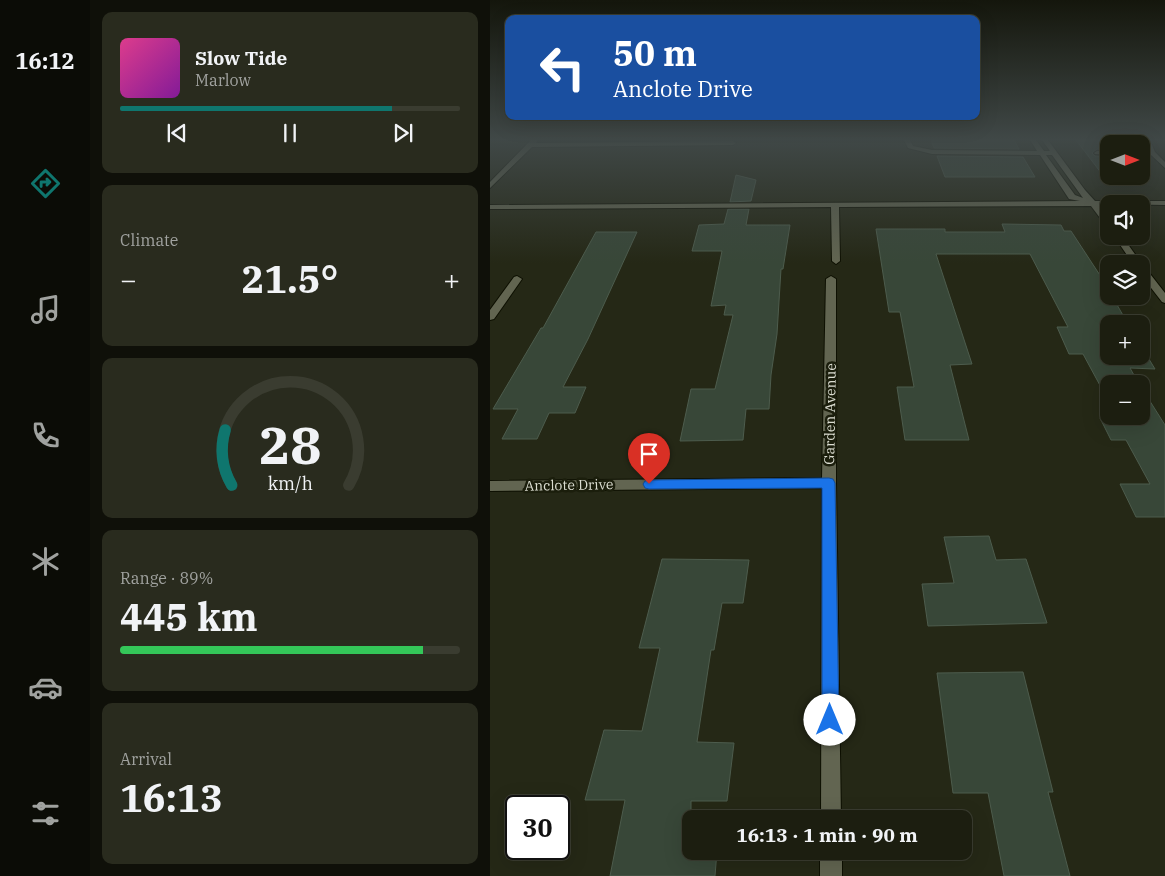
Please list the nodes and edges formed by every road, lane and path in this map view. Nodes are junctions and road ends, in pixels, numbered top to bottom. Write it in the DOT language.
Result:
graph roads {
  1 [pos="1061,181"];
  2 [pos="1074,181"];
  3 [pos="1093,203"];
  4 [pos="1165,203"];
  5 [pos="835,204"];
  6 [pos="490,207"];
  7 [pos="1100,212"];
  8 [pos="836,261"];
  9 [pos="517,279"];
  10 [pos="831,279"];
  11 [pos="1150,280"];
  12 [pos="1165,300"];
  13 [pos="490,317"];
  14 [pos="829,483"];
  15 [pos="490,486"];
  16 [pos="831,810"];
  17 [pos="831,860"];
  18 [pos="831,876"];
  1 -- 3 [label="street"];
  2 -- 3 [label="street"];
  3 -- 4 [label="street"];
  3 -- 5 [label="street"];
  3 -- 7 [label="street"];
  5 -- 6 [label="street"];
  5 -- 8 [label="street"];
  9 -- 13 [label="street"];
  10 -- 14 [label="street, Garden Avenue"];
  11 -- 12 [label="street"];
  14 -- 15 [label="street, Anclote Drive"];
  14 -- 16 [label="street, Garden Avenue"];
  17 -- 18 [label="street"];
}
